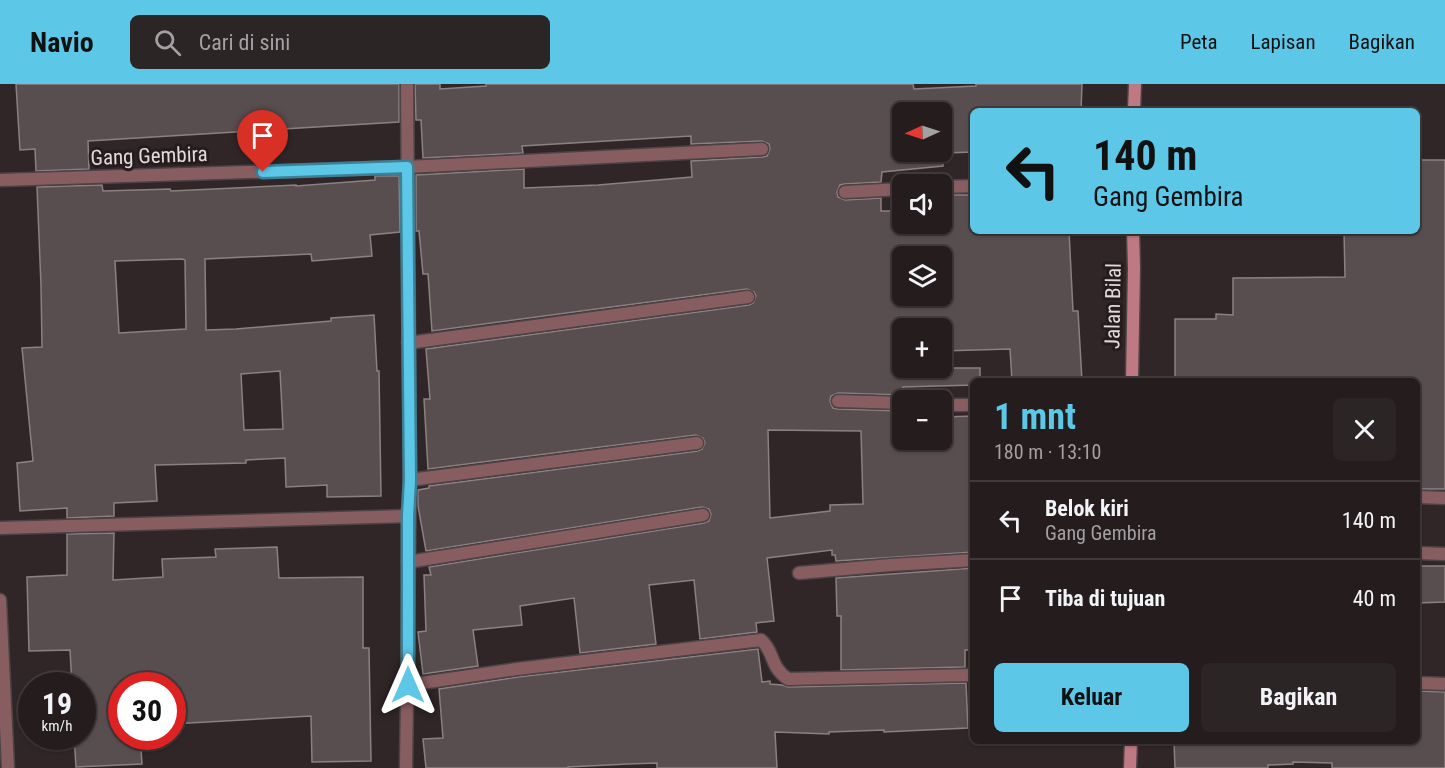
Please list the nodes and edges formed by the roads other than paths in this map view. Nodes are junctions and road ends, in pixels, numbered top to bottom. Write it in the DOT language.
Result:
graph roads {
  1 [pos="407,84"];
  2 [pos="1135,84"];
  3 [pos="1134,108"];
  4 [pos="762,149"];
  5 [pos="407,167"];
  6 [pos="0,180"];
  7 [pos="970,186"];
  8 [pos="952,187"];
  9 [pos="892,190"];
  10 [pos="845,192"];
  11 [pos="1133,234"];
  12 [pos="748,297"];
  13 [pos="408,342"];
  14 [pos="1132,378"];
  15 [pos="838,402"];
  16 [pos="892,403"];
  17 [pos="952,405"];
  18 [pos="970,405"];
  19 [pos="697,443"];
  20 [pos="410,480"];
  21 [pos="1420,498"];
  22 [pos="1445,498"];
  23 [pos="703,515"];
  24 [pos="408,516"];
  25 [pos="0,528"];
  26 [pos="1420,553"];
  27 [pos="1445,554"];
  28 [pos="970,560"];
  29 [pos="408,562"];
  30 [pos="799,573"];
  31 [pos="0,600"];
  32 [pos="970,675"];
  33 [pos="1420,683"];
  34 [pos="1445,684"];
  35 [pos="408,685"];
  36 [pos="3,741"];
  37 [pos="1131,744"];
  38 [pos="8,768"];
  39 [pos="406,768"];
  40 [pos="1131,768"];
  1 -- 5 [label="street"];
  2 -- 3 [label="main road"];
  4 -- 5 [label="street, Gang Gembira"];
  5 -- 6 [label="street, Gang Gembira"];
  5 -- 13 [label="street"];
  7 -- 8 [label="street"];
  9 -- 10 [label="street"];
  11 -- 14 [label="main road, Jalan Bilal"];
  12 -- 13 [label="street"];
  13 -- 20 [label="street"];
  15 -- 16 [label="street"];
  17 -- 18 [label="street"];
  19 -- 20 [label="street"];
  20 -- 24 [label="street"];
  21 -- 22 [label="street"];
  23 -- 29 [label="street"];
  24 -- 25 [label="street"];
  24 -- 29 [label="street"];
  26 -- 27 [label="street"];
  28 -- 30 [label="street"];
  29 -- 35 [label="street"];
  31 -- 36 [label="street"];
  32 -- 35 [label="street"];
  33 -- 34 [label="street"];
  35 -- 39 [label="street"];
  36 -- 38 [label="street"];
  37 -- 40 [label="main road"];
}
